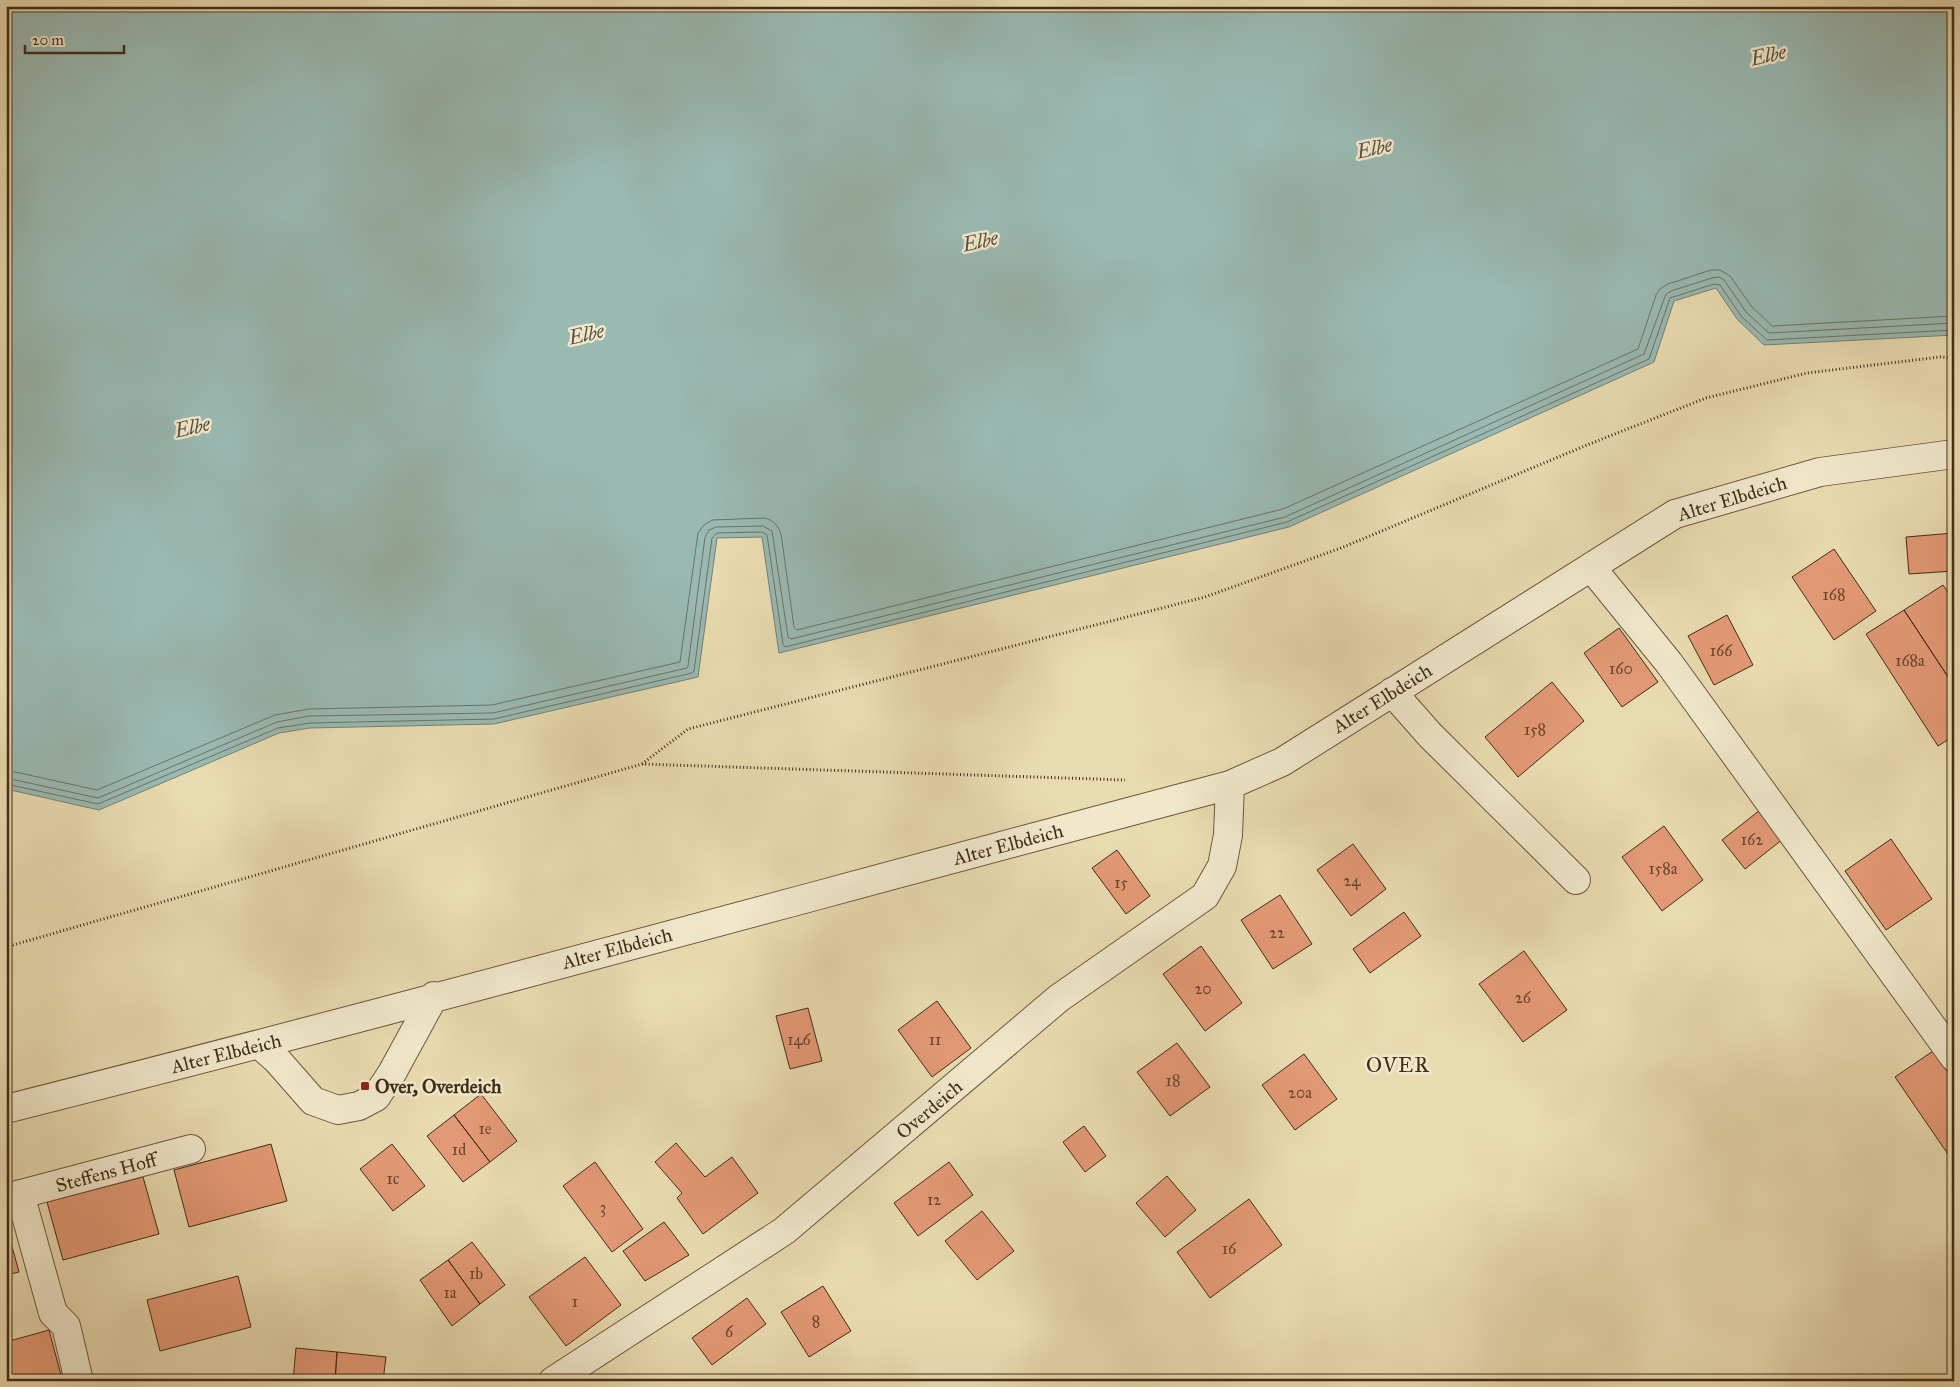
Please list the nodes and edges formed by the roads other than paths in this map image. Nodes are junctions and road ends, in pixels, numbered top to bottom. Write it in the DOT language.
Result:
graph roads {
  1 [pos="1954,454"];
  2 [pos="1591,567"];
  3 [pos="1392,692"];
  4 [pos="1230,785"];
  5 [pos="1576,880"];
  6 [pos="434,996"];
  7 [pos="260,1045"];
  8 [pos="1954,1057"];
  9 [pos="6,1109"];
  10 [pos="191,1149"];
  11 [pos="13,1196"];
  12 [pos="79,1381"];
  13 [pos="553,1381"];
  1 -- 2 [label="street, Alter Elbdeich"];
  2 -- 3 [label="street, Alter Elbdeich"];
  2 -- 8 [label="street"];
  3 -- 4 [label="street, Alter Elbdeich"];
  3 -- 5 [label="street"];
  4 -- 6 [label="street, Alter Elbdeich"];
  4 -- 13 [label="street, Overdeich"];
  6 -- 7 [label="street, Alter Elbdeich"];
  6 -- 7 [label="street"];
  7 -- 9 [label="street, Alter Elbdeich"];
  10 -- 11 [label="street, Steffens Hoff"];
  11 -- 12 [label="street, Steffens Hoff"];
}
